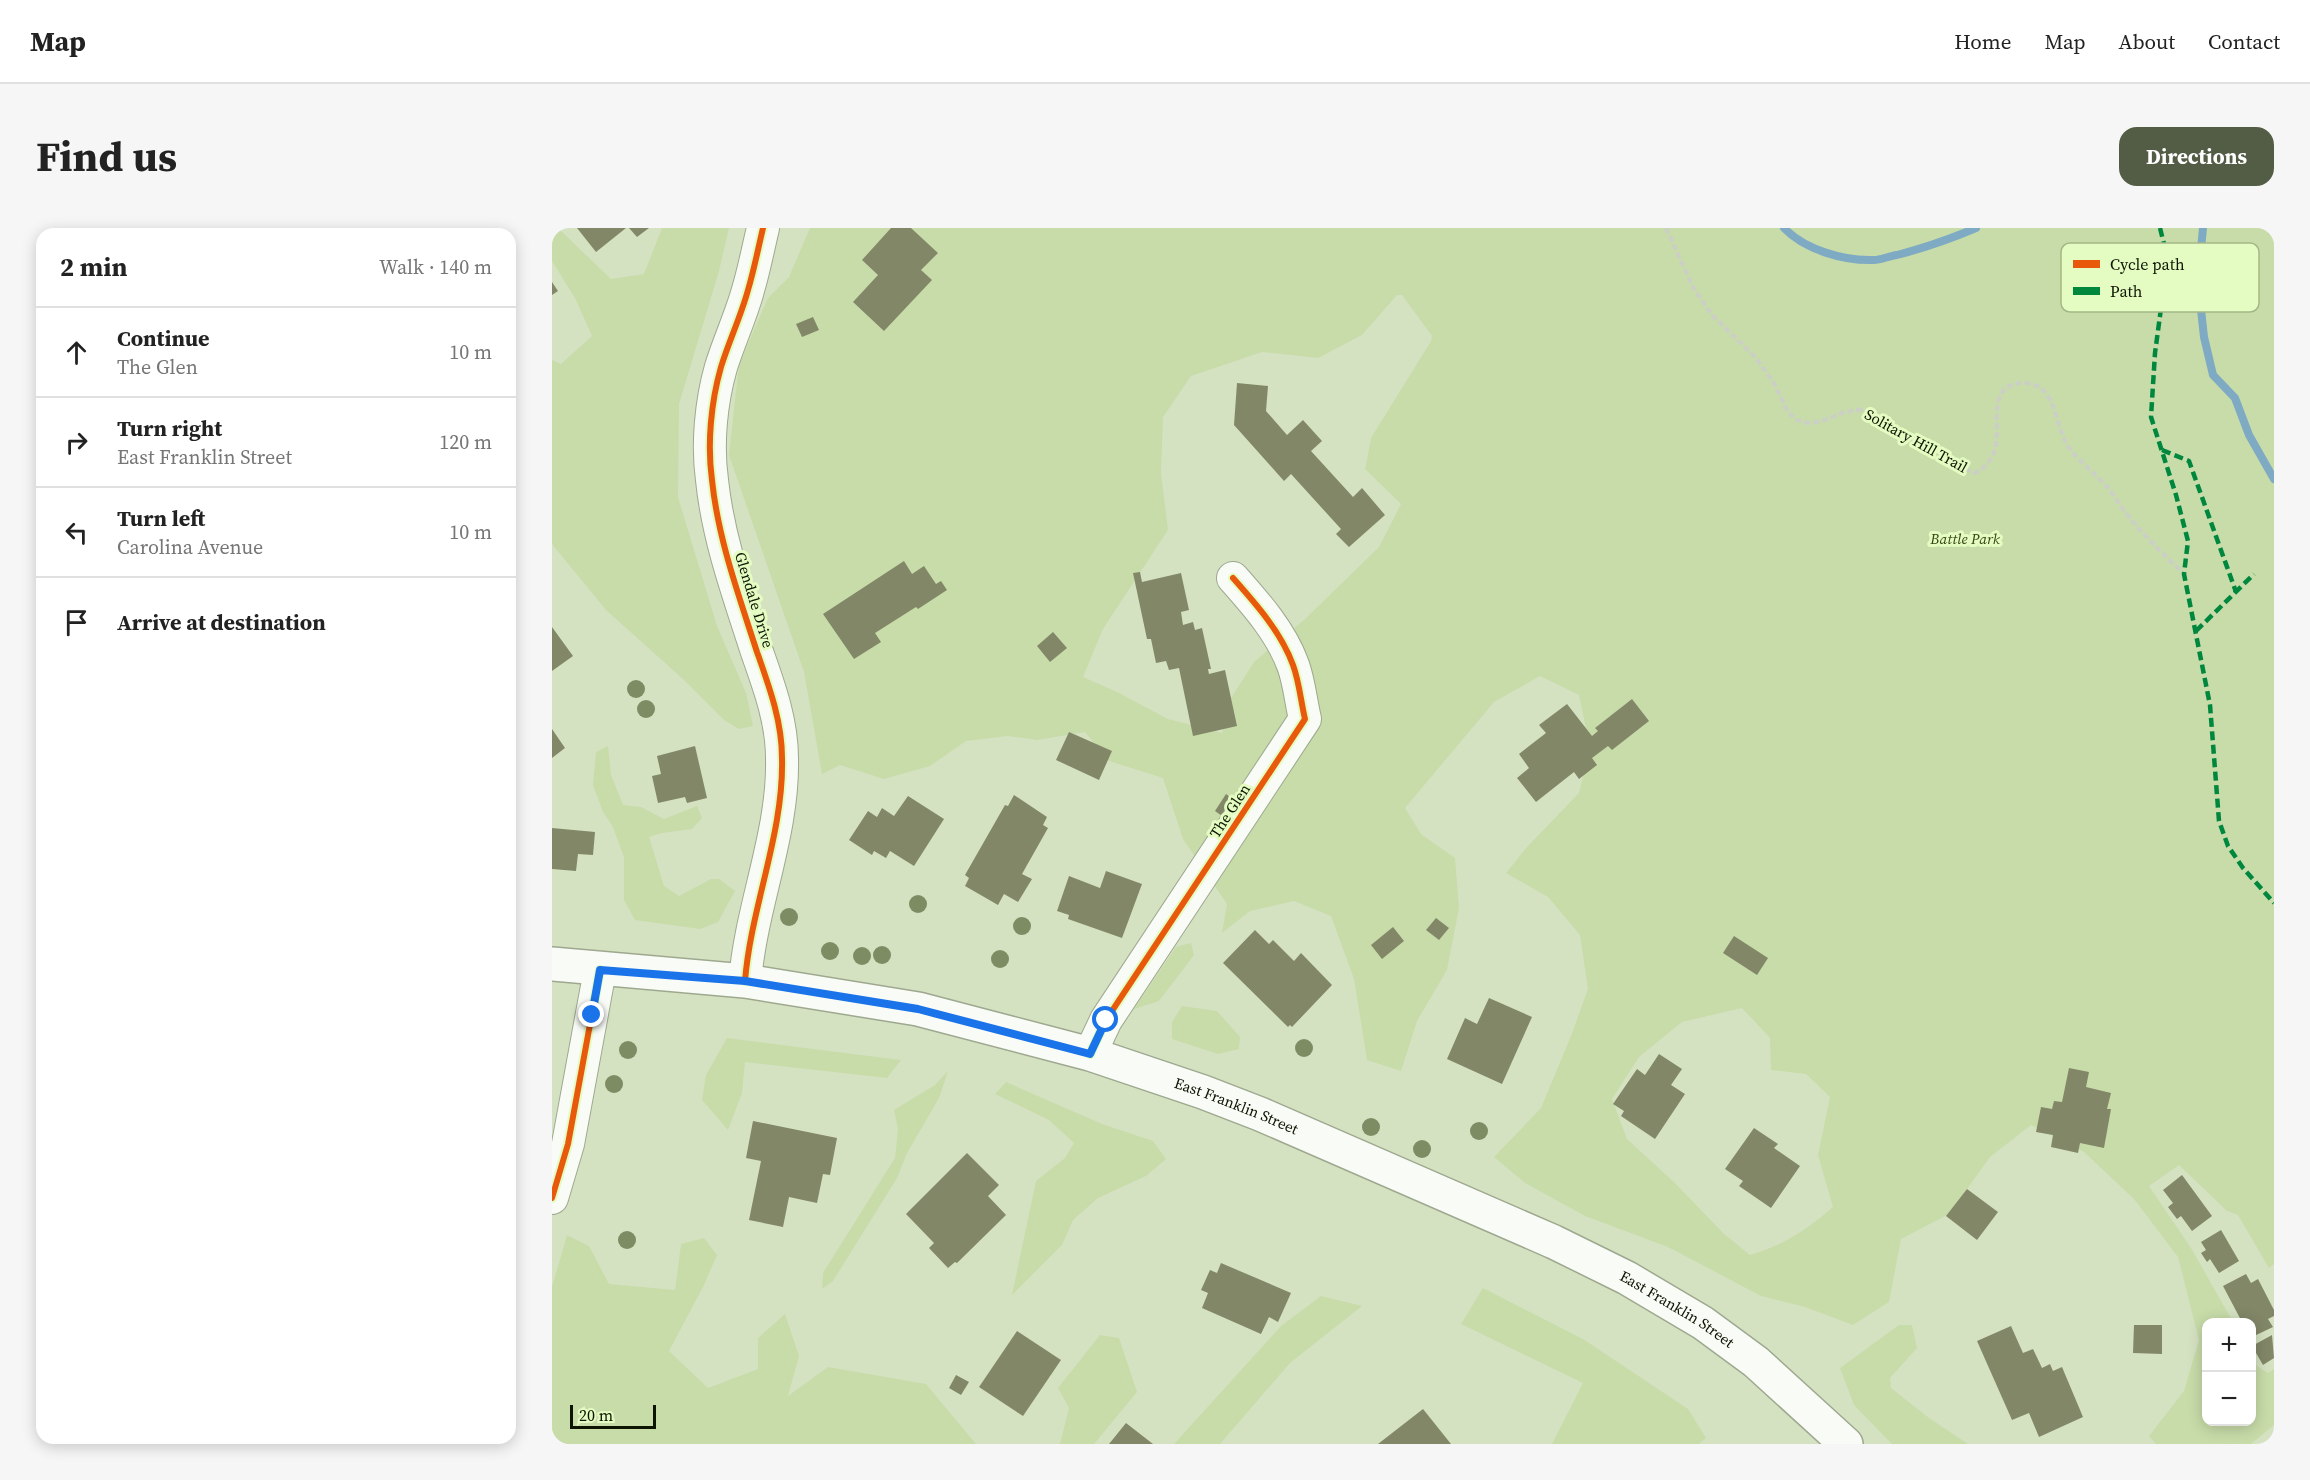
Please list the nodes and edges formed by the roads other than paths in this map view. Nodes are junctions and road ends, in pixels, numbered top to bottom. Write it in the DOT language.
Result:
graph roads {
  1 [pos="763,228"];
  2 [pos="1233,578"];
  3 [pos="552,964"];
  4 [pos="600,970"];
  5 [pos="745,981"];
  6 [pos="1090,1054"];
  7 [pos="552,1198"];
  8 [pos="1846,1444"];
  1 -- 5 [label="street, Glendale Drive"];
  2 -- 6 [label="street, The Glen"];
  3 -- 4 [label="main road, East Franklin Street"];
  4 -- 5 [label="main road, East Franklin Street"];
  4 -- 7 [label="street"];
  5 -- 6 [label="main road, East Franklin Street"];
  6 -- 8 [label="main road, East Franklin Street"];
}
